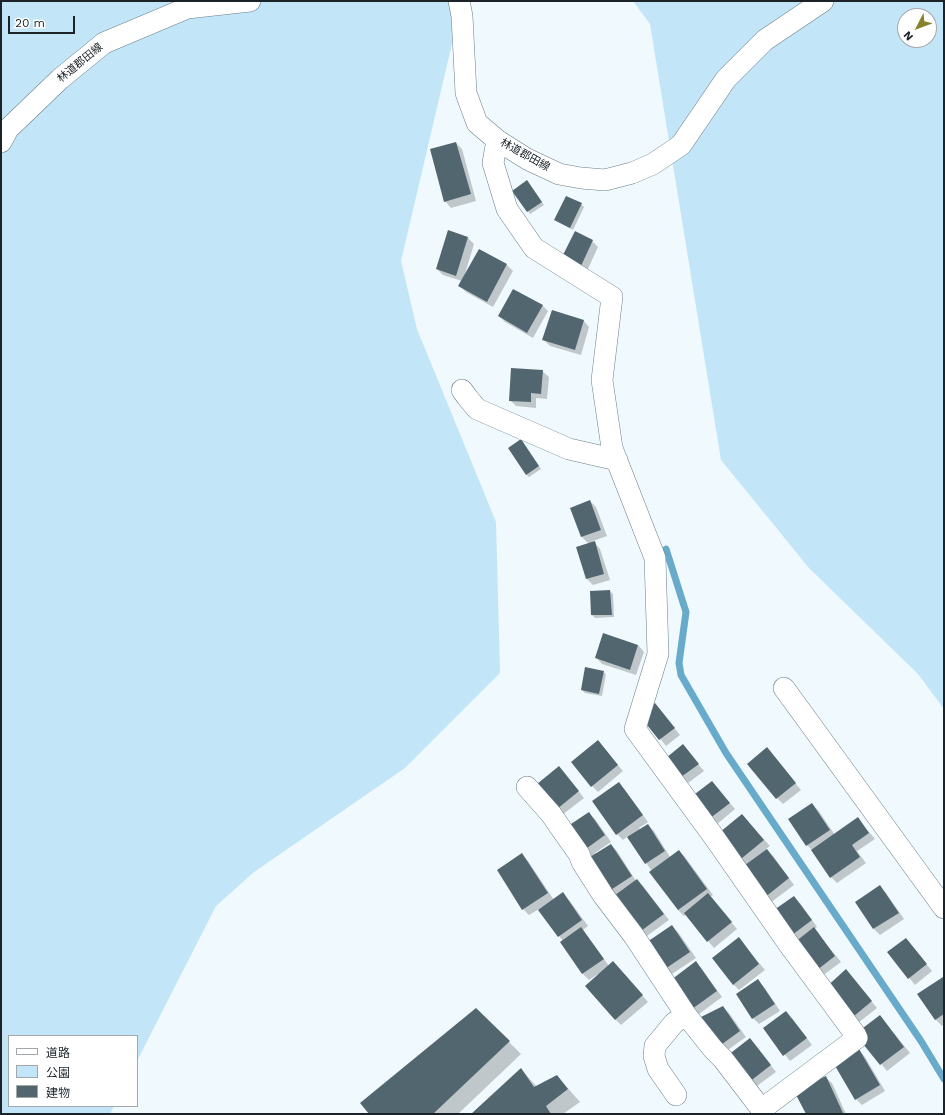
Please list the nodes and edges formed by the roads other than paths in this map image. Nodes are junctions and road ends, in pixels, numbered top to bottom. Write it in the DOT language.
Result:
graph roads {
  1 [pos="250,1"];
  2 [pos="459,1"];
  3 [pos="823,1"];
  4 [pos="497,140"];
  5 [pos="1,142"];
  6 [pos="462,390"];
  7 [pos="617,460"];
  8 [pos="784,688"];
  9 [pos="527,786"];
  10 [pos="944,908"];
  11 [pos="686,1015"];
  12 [pos="676,1095"];
  13 [pos="764,1112"];
  1 -- 5 [label="street, 林道郡田線"];
  2 -- 4 [label="street, 林道郡田線"];
  3 -- 4 [label="street, 林道郡田線"];
  4 -- 7 [label="street"];
  6 -- 7 [label="street"];
  7 -- 13 [label="street"];
  8 -- 10 [label="street"];
  9 -- 11 [label="street"];
  11 -- 12 [label="street"];
  11 -- 13 [label="street"];
}
